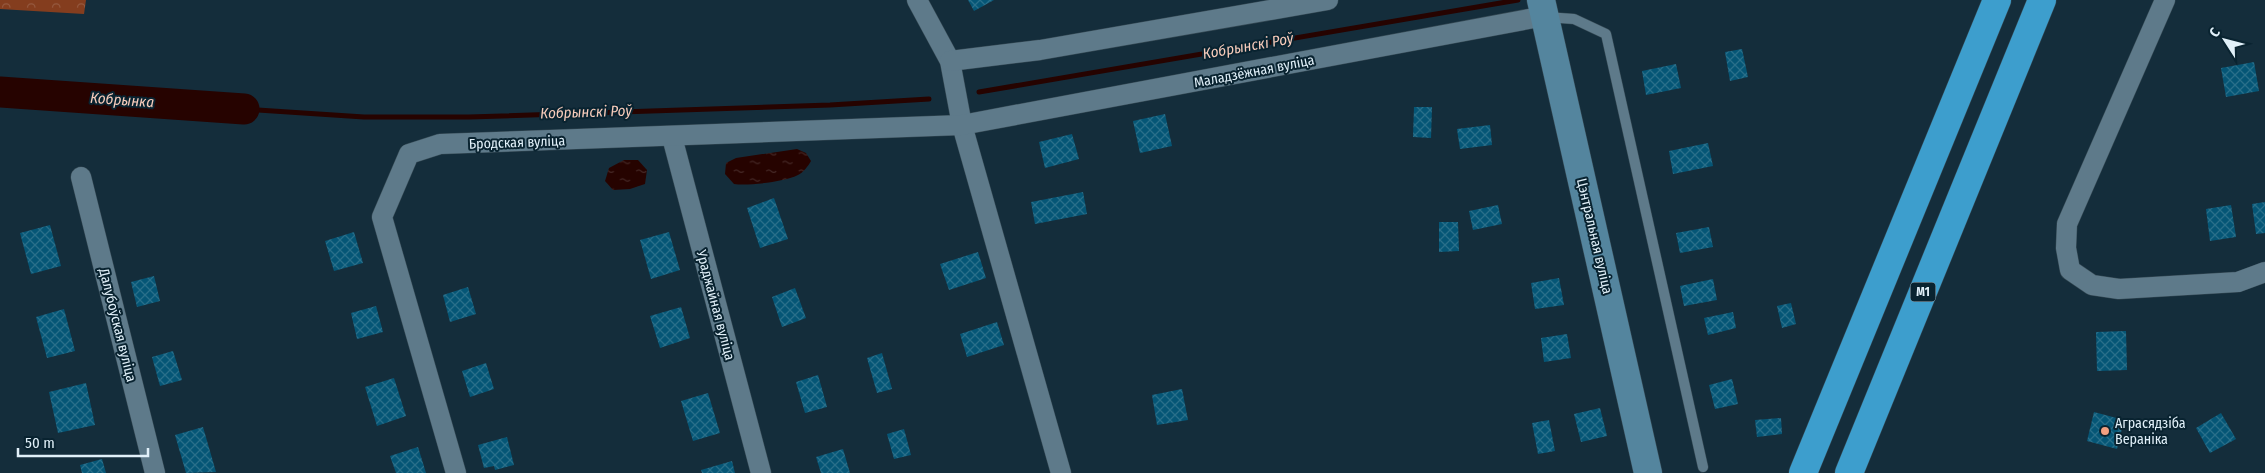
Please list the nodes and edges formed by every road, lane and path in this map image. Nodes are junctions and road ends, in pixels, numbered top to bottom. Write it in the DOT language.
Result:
graph roads {
  1 [pos="917,0"];
  2 [pos="1328,0"];
  3 [pos="1997,0"];
  4 [pos="2042,0"];
  5 [pos="2165,0"];
  6 [pos="1543,8"];
  7 [pos="950,61"];
  8 [pos="962,125"];
  9 [pos="672,137"];
  10 [pos="81,177"];
  11 [pos="2265,272"];
  12 [pos="1703,467"];
  13 [pos="155,473"];
  14 [pos="456,473"];
  15 [pos="761,473"];
  16 [pos="1061,473"];
  17 [pos="1648,473"];
  18 [pos="1803,473"];
  19 [pos="1849,473"];
  1 -- 7 [label="street"];
  2 -- 7 [label="street"];
  3 -- 18 [label="highway"];
  4 -- 19 [label="highway, М1"];
  5 -- 11 [label="street"];
  6 -- 8 [label="street, Маладзёжная вуліца"];
  6 -- 12 [label="lane"];
  6 -- 17 [label="street, Цэнтральная вуліца"];
  7 -- 8 [label="street"];
  8 -- 9 [label="street, Бродская вуліца"];
  8 -- 16 [label="street"];
  9 -- 14 [label="street, Бродская вуліца"];
  9 -- 15 [label="street, Ураджайная вуліца"];
  10 -- 13 [label="street, Далубоўская вуліца"];
}
